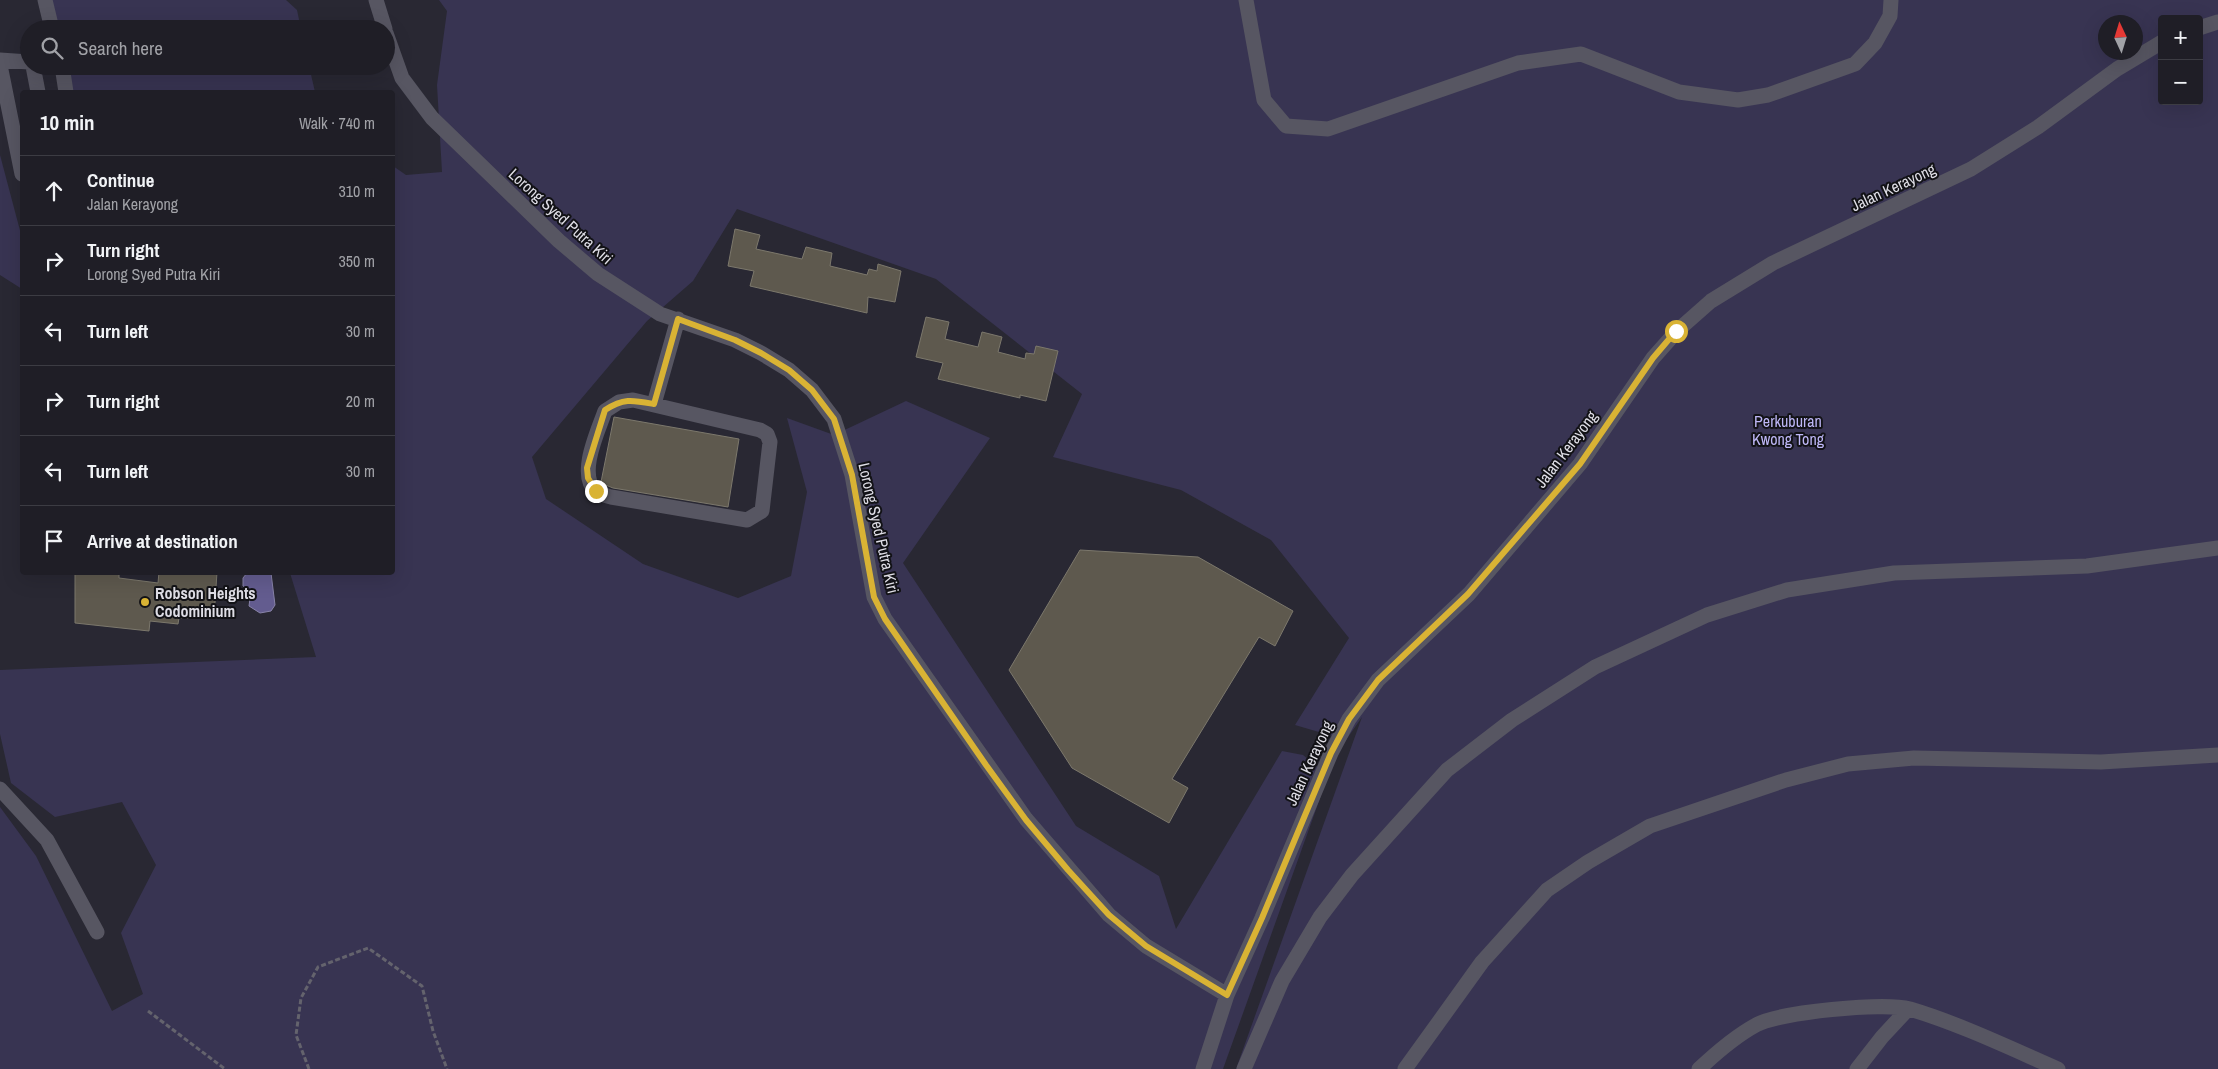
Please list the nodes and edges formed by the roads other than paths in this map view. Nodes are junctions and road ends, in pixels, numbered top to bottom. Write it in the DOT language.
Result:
graph roads {
  1 [pos="45,0"];
  2 [pos="376,0"];
  3 [pos="1246,0"];
  4 [pos="1891,0"];
  5 [pos="50,20"];
  6 [pos="382,20"];
  7 [pos="2218,22"];
  8 [pos="2203,27"];
  9 [pos="2158,44"];
  10 [pos="395,58"];
  11 [pos="0,60"];
  12 [pos="20,61"];
  13 [pos="0,65"];
  14 [pos="34,75"];
  15 [pos="63,75"];
  16 [pos="38,90"];
  17 [pos="66,90"];
  18 [pos="20,164"];
  19 [pos="678,319"];
  20 [pos="654,404"];
  21 [pos="2218,548"];
  22 [pos="2218,755"];
  23 [pos="0,789"];
  24 [pos="96,932"];
  25 [pos="1227,995"];
  26 [pos="1908,1008"];
  27 [pos="1202,1069"];
  28 [pos="1244,1069"];
  29 [pos="1405,1069"];
  30 [pos="1699,1069"];
  31 [pos="1857,1069"];
  32 [pos="2058,1069"];
  1 -- 5 [label="street"];
  2 -- 6 [label="street"];
  3 -- 4 [label="street"];
  7 -- 8 [label="street"];
  9 -- 25 [label="street, Jalan Kerayong"];
  10 -- 19 [label="street, Lorong Syed Putra Kiri"];
  11 -- 12 [label="street"];
  13 -- 18 [label="street"];
  14 -- 16 [label="street"];
  15 -- 17 [label="street"];
  19 -- 20 [label="street"];
  19 -- 25 [label="street, Lorong Syed Putra Kiri"];
  20 -- 20 [label="street"];
  21 -- 28 [label="street"];
  22 -- 29 [label="street"];
  23 -- 24 [label="street"];
  25 -- 27 [label="street, Jalan Kerayong"];
  26 -- 30 [label="street"];
  26 -- 31 [label="street"];
  26 -- 32 [label="street"];
}
